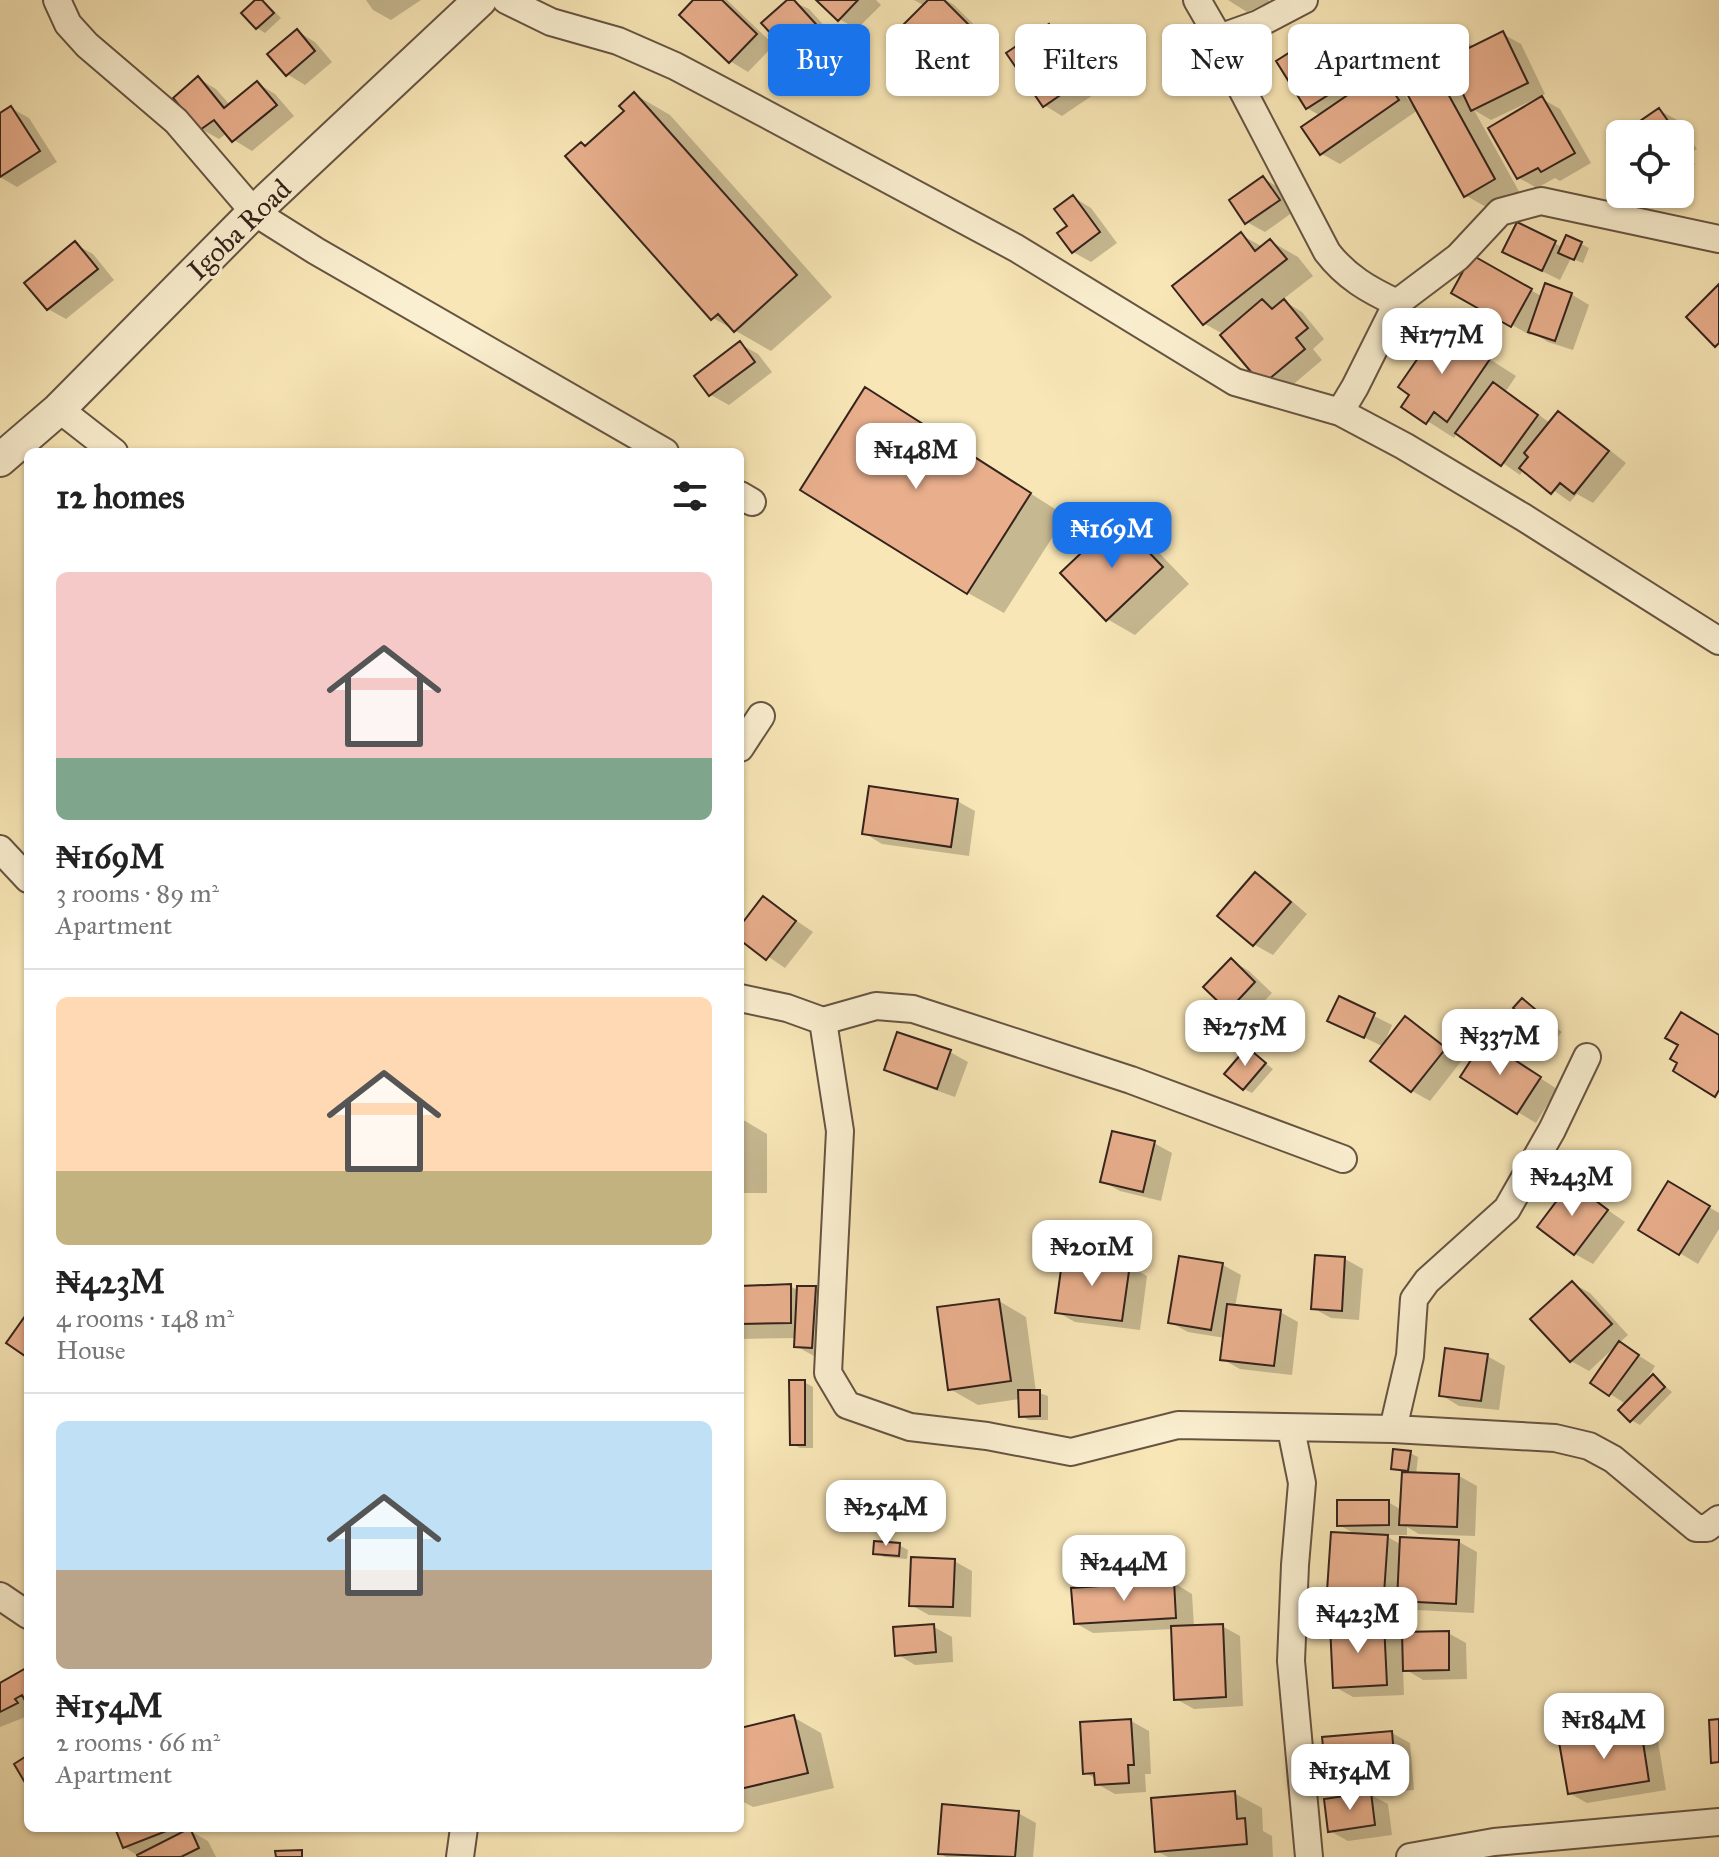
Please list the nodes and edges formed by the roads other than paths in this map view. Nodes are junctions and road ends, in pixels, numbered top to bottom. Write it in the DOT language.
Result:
graph roads {
  1 [pos="57,0"];
  2 [pos="480,0"];
  3 [pos="506,0"];
  4 [pos="1197,0"];
  5 [pos="1304,0"];
  6 [pos="1211,24"];
  7 [pos="1258,24"];
  8 [pos="1246,96"];
  9 [pos="254,212"];
  10 [pos="1719,239"];
  11 [pos="1397,303"];
  12 [pos="59,409"];
  13 [pos="1340,412"];
  14 [pos="109,448"];
  15 [pos="658,448"];
  16 [pos="0,460"];
  17 [pos="1719,641"];
  18 [pos="761,716"];
  19 [pos="744,742"];
  20 [pos="0,849"];
  21 [pos="24,875"];
  22 [pos="744,999"];
  23 [pos="823,1021"];
  24 [pos="1587,1057"];
  25 [pos="1343,1159"];
  26 [pos="1291,1429"];
  27 [pos="1393,1429"];
  28 [pos="1719,1519"];
  29 [pos="0,1596"];
  30 [pos="24,1612"];
  31 [pos="1719,1822"];
  32 [pos="463,1832"];
  33 [pos="460,1857"];
  34 [pos="1309,1857"];
  35 [pos="1410,1857"];
  1 -- 9 [label="street"];
  2 -- 9 [label="street, Igoba Road"];
  3 -- 13 [label="street"];
  4 -- 6 [label="street"];
  5 -- 7 [label="street"];
  8 -- 11 [label="street"];
  9 -- 12 [label="street, Igoba Road"];
  9 -- 15 [label="street"];
  10 -- 11 [label="street"];
  11 -- 13 [label="street"];
  12 -- 14 [label="street"];
  12 -- 16 [label="street, Igoba Road"];
  13 -- 17 [label="street"];
  18 -- 19 [label="street"];
  20 -- 21 [label="street"];
  22 -- 23 [label="street"];
  23 -- 25 [label="street"];
  23 -- 26 [label="street"];
  24 -- 27 [label="street"];
  26 -- 27 [label="street"];
  26 -- 34 [label="street"];
  27 -- 28 [label="street"];
  29 -- 30 [label="street"];
  31 -- 35 [label="street"];
  32 -- 33 [label="street"];
}
